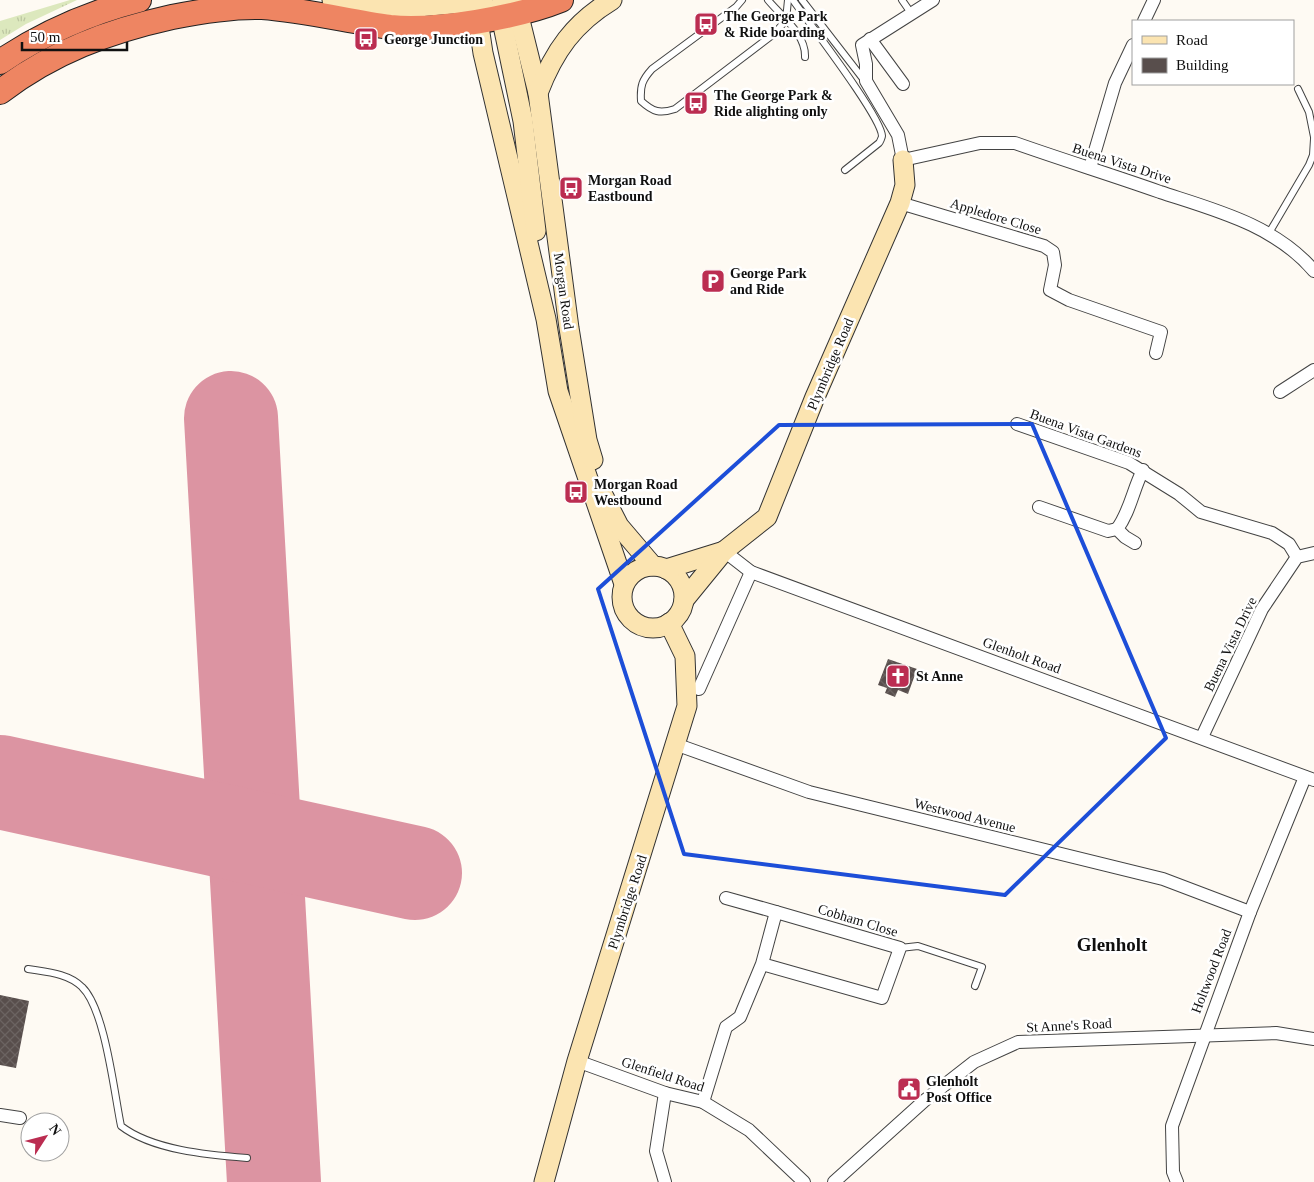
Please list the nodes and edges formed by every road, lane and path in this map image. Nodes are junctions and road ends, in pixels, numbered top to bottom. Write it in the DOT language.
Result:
graph roads {
  1 [pos="139,0"];
  2 [pos="332,0"];
  3 [pos="561,0"];
  4 [pos="612,0"];
  5 [pos="742,0"];
  6 [pos="768,0"];
  7 [pos="788,0"];
  8 [pos="793,0"];
  9 [pos="802,0"];
  10 [pos="902,0"];
  11 [pos="933,0"];
  12 [pos="1154,0"];
  13 [pos="736,3"];
  14 [pos="494,7"];
  15 [pos="911,13"];
  16 [pos="786,20"];
  17 [pos="1144,20"];
  18 [pos="870,39"];
  19 [pos="1132,47"];
  20 [pos="805,57"];
  21 [pos="0,62"];
  22 [pos="866,81"];
  23 [pos="903,84"];
  24 [pos="1298,89"];
  25 [pos="0,92"];
  26 [pos="538,93"];
  27 [pos="1314,138"];
  28 [pos="903,160"];
  29 [pos="1090,168"];
  30 [pos="845,170"];
  31 [pos="900,203"];
  32 [pos="1269,233"];
  33 [pos="1314,271"];
  34 [pos="546,319"];
  35 [pos="1156,353"];
  36 [pos="1314,370"];
  37 [pos="1280,392"];
  38 [pos="1016,424"];
  39 [pos="1143,470"];
  40 [pos="1038,507"];
  41 [pos="1117,529"];
  42 [pos="1135,543"];
  43 [pos="724,551"];
  44 [pos="1314,554"];
  45 [pos="1297,557"];
  46 [pos="660,567"];
  47 [pos="751,572"];
  48 [pos="624,584"];
  49 [pos="684,600"];
  50 [pos="669,623"];
  51 [pos="699,689"];
  52 [pos="1202,737"];
  53 [pos="675,744"];
  54 [pos="1310,778"];
  55 [pos="726,898"];
  56 [pos="776,912"];
  57 [pos="1250,912"];
  58 [pos="900,948"];
  59 [pos="762,964"];
  60 [pos="28,969"];
  61 [pos="975,986"];
  62 [pos="1204,1034"];
  63 [pos="1314,1039"];
  64 [pos="577,1061"];
  65 [pos="665,1093"];
  66 [pos="703,1102"];
  67 [pos="0,1115"];
  68 [pos="20,1118"];
  69 [pos="247,1158"];
  70 [pos="790,1176"];
  71 [pos="544,1182"];
  72 [pos="665,1182"];
  73 [pos="804,1182"];
  74 [pos="834,1182"];
  75 [pos="1177,1182"];
  1 -- 21 [label="highway"];
  2 -- 14 [label="main road"];
  3 -- 14 [label="highway"];
  4 -- 26 [label="main road"];
  5 -- 13 [label="lane"];
  6 -- 16 [label="lane"];
  7 -- 16 [label="lane"];
  8 -- 30 [label="lane"];
  9 -- 22 [label="lane"];
  10 -- 15 [label="lane"];
  11 -- 15 [label="street"];
  12 -- 17 [label="street"];
  13 -- 16 [label="lane"];
  14 -- 25 [label="highway"];
  14 -- 26 [label="main road, Morgan Road"];
  14 -- 34 [label="main road, Morgan Road"];
  14 -- 34 [label="main road, Morgan Road"];
  15 -- 18 [label="street"];
  16 -- 20 [label="lane"];
  18 -- 22 [label="street"];
  18 -- 23 [label="street"];
  19 -- 29 [label="street"];
  22 -- 28 [label="street"];
  24 -- 27 [label="lane"];
  26 -- 46 [label="main road, Morgan Road"];
  27 -- 32 [label="lane"];
  28 -- 29 [label="street, Buena Vista Drive"];
  28 -- 31 [label="main road, Plymbridge Road"];
  29 -- 32 [label="street, Buena Vista Drive"];
  31 -- 35 [label="street, Appledore Close"];
  31 -- 43 [label="main road, Plymbridge Road"];
  32 -- 33 [label="street, Buena Vista Drive"];
  34 -- 48 [label="main road, Morgan Road"];
  36 -- 37 [label="street"];
  38 -- 39 [label="street, Buena Vista Gardens"];
  39 -- 41 [label="street"];
  39 -- 45 [label="street, Buena Vista Gardens"];
  40 -- 41 [label="street"];
  41 -- 42 [label="street"];
  43 -- 46 [label="main road, Plymbridge Road"];
  43 -- 47 [label="street, Glenholt Road"];
  43 -- 49 [label="main road, Plymbridge Road"];
  44 -- 45 [label="street"];
  45 -- 52 [label="street, Buena Vista Drive"];
  46 -- 48 [label="main road, Plymbridge Road"];
  46 -- 49 [label="main road"];
  47 -- 51 [label="street"];
  47 -- 52 [label="street, Glenholt Road"];
  48 -- 50 [label="main road"];
  49 -- 50 [label="main road, Plymbridge Road"];
  50 -- 53 [label="main road, Plymbridge Road"];
  52 -- 54 [label="street, Glenholt Road"];
  53 -- 57 [label="street, Westwood Avenue"];
  53 -- 64 [label="main road, Plymbridge Road"];
  54 -- 57 [label="street, Holtwood Road"];
  55 -- 56 [label="street, Cobham Close"];
  56 -- 58 [label="street, Cobham Close"];
  56 -- 59 [label="street"];
  57 -- 62 [label="street, Holtwood Road"];
  58 -- 59 [label="street, Cobham Close"];
  58 -- 61 [label="lane"];
  59 -- 66 [label="street"];
  60 -- 69 [label="lane"];
  62 -- 63 [label="street, St Anne's Road"];
  62 -- 74 [label="street, St Anne's Road"];
  62 -- 75 [label="street, Holtwood Road"];
  64 -- 65 [label="street, Glenfield Road"];
  64 -- 71 [label="main road, Plymbridge Road"];
  65 -- 66 [label="street, Glenfield Road"];
  65 -- 72 [label="street"];
  66 -- 70 [label="street, Glenfield Road"];
  67 -- 68 [label="street"];
  70 -- 73 [label="street, Glenfield Road"];
}
